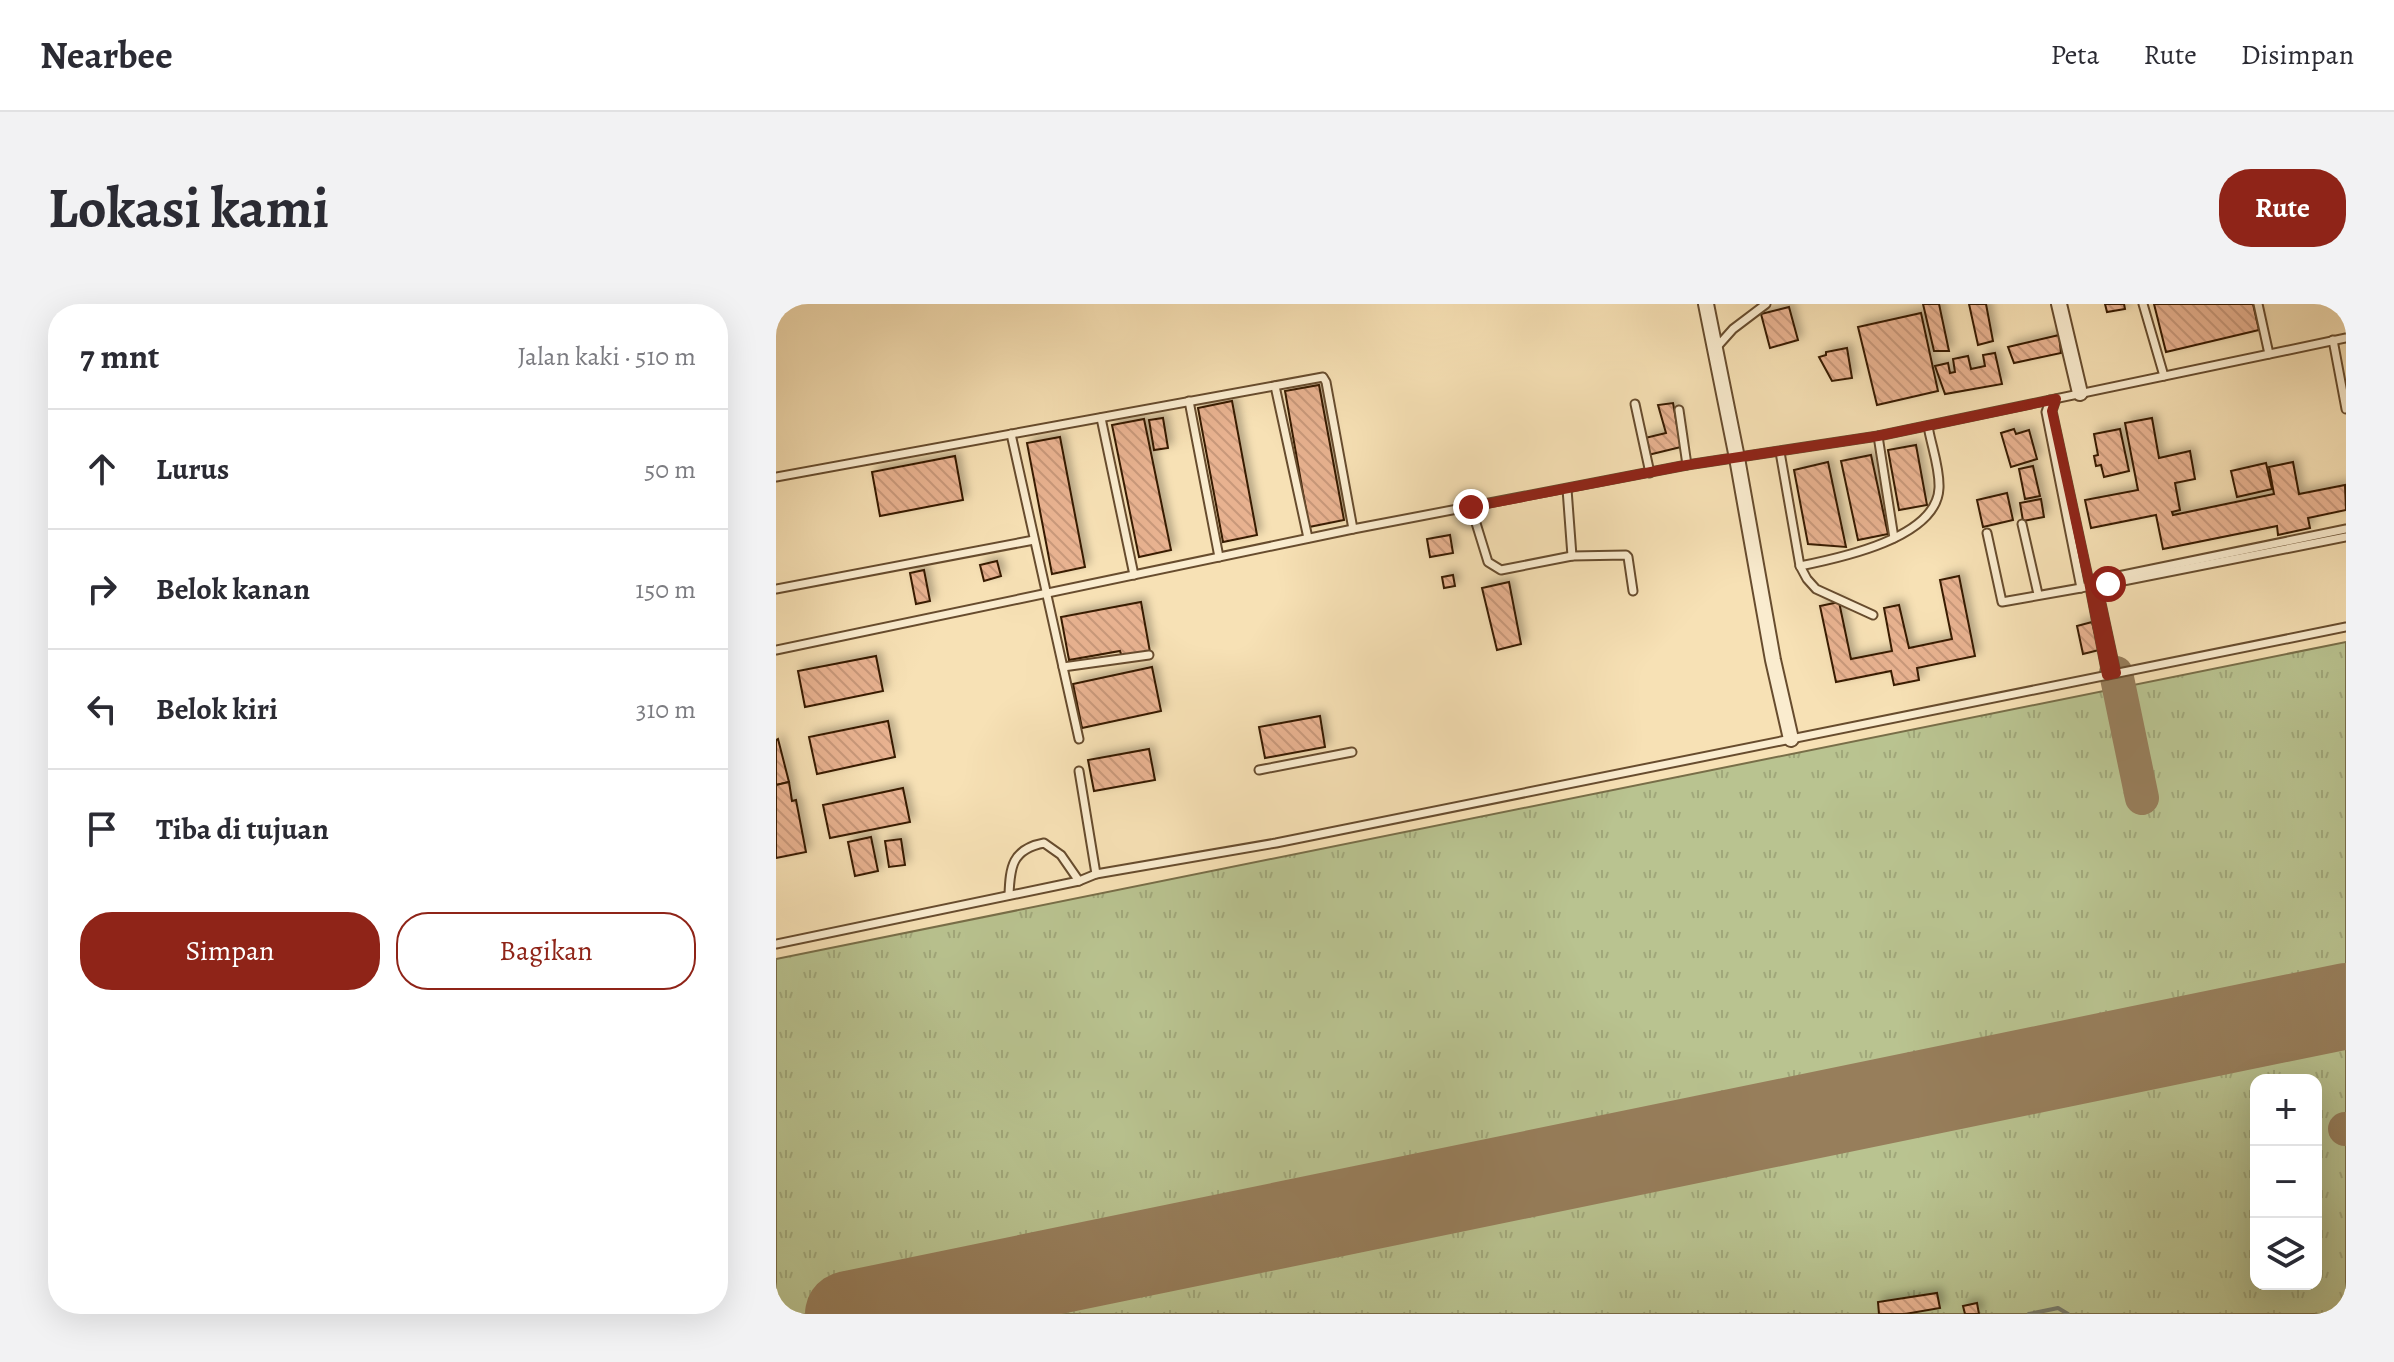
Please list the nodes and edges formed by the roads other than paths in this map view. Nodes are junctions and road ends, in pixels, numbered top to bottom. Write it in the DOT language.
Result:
graph roads {
  1 [pos="1706,304"];
  2 [pos="1766,304"];
  3 [pos="2059,304"];
  4 [pos="2143,304"];
  5 [pos="2258,304"];
  6 [pos="2346,338"];
  7 [pos="2333,340"];
  8 [pos="1714,350"];
  9 [pos="2269,354"];
  10 [pos="2164,376"];
  11 [pos="1275,386"];
  12 [pos="2080,393"];
  13 [pos="2053,399"];
  14 [pos="1189,401"];
  15 [pos="1635,404"];
  16 [pos="2346,409"];
  17 [pos="1679,410"];
  18 [pos="1101,418"];
  19 [pos="1928,426"];
  20 [pos="1011,434"];
  21 [pos="1878,436"];
  22 [pos="1780,452"];
  23 [pos="1737,458"];
  24 [pos="1687,465"];
  25 [pos="1650,473"];
  26 [pos="776,477"];
  27 [pos="1567,489"];
  28 [pos="1471,507"];
  29 [pos="2022,524"];
  30 [pos="1353,529"];
  31 [pos="2346,529"];
  32 [pos="1987,533"];
  33 [pos="2346,537"];
  34 [pos="1308,538"];
  35 [pos="1894,538"];
  36 [pos="1034,540"];
  37 [pos="1572,556"];
  38 [pos="1219,557"];
  39 [pos="1800,566"];
  40 [pos="1134,575"];
  41 [pos="2090,584"];
  42 [pos="2081,588"];
  43 [pos="776,589"];
  44 [pos="1633,591"];
  45 [pos="1048,593"];
  46 [pos="2038,594"];
  47 [pos="1873,615"];
  48 [pos="2346,627"];
  49 [pos="776,650"];
  50 [pos="1149,655"];
  51 [pos="1063,667"];
  52 [pos="2116,673"];
  53 [pos="2107,675"];
  54 [pos="1079,739"];
  55 [pos="1791,739"];
  56 [pos="1352,752"];
  57 [pos="1259,770"];
  58 [pos="1079,771"];
  59 [pos="1096,874"];
  60 [pos="1079,881"];
  61 [pos="1009,895"];
  62 [pos="776,944"];
  1 -- 8 [label="street"];
  2 -- 8 [label="lane"];
  3 -- 12 [label="street"];
  4 -- 10 [label="lane"];
  5 -- 9 [label="lane"];
  6 -- 7 [label="lane"];
  7 -- 9 [label="lane"];
  7 -- 16 [label="lane"];
  8 -- 23 [label="street"];
  9 -- 10 [label="lane"];
  10 -- 12 [label="lane"];
  11 -- 14 [label="lane"];
  11 -- 30 [label="lane"];
  11 -- 34 [label="lane"];
  12 -- 13 [label="lane"];
  13 -- 19 [label="lane"];
  13 -- 41 [label="lane"];
  13 -- 42 [label="lane"];
  14 -- 18 [label="lane"];
  14 -- 38 [label="lane"];
  15 -- 25 [label="lane"];
  17 -- 24 [label="lane"];
  18 -- 20 [label="lane"];
  18 -- 40 [label="lane"];
  19 -- 21 [label="lane"];
  19 -- 35 [label="lane"];
  20 -- 26 [label="lane"];
  20 -- 36 [label="lane"];
  21 -- 22 [label="lane"];
  21 -- 35 [label="lane"];
  22 -- 23 [label="lane"];
  22 -- 39 [label="lane"];
  23 -- 24 [label="lane"];
  23 -- 55 [label="street"];
  24 -- 25 [label="lane"];
  25 -- 27 [label="lane"];
  27 -- 28 [label="lane"];
  27 -- 37 [label="lane"];
  28 -- 30 [label="lane"];
  28 -- 37 [label="lane"];
  29 -- 46 [label="lane"];
  30 -- 34 [label="lane"];
  31 -- 41 [label="lane"];
  32 -- 46 [label="lane"];
  33 -- 52 [label="lane"];
  34 -- 38 [label="lane"];
  35 -- 39 [label="lane"];
  36 -- 43 [label="lane"];
  36 -- 45 [label="lane"];
  37 -- 44 [label="lane"];
  38 -- 40 [label="lane"];
  39 -- 47 [label="lane"];
  40 -- 45 [label="lane"];
  41 -- 42 [label="lane"];
  41 -- 53 [label="lane"];
  42 -- 46 [label="lane"];
  45 -- 49 [label="lane"];
  45 -- 51 [label="lane"];
  48 -- 52 [label="lane"];
  50 -- 51 [label="lane"];
  51 -- 54 [label="lane"];
  52 -- 53 [label="lane"];
  53 -- 55 [label="lane"];
  55 -- 59 [label="lane"];
  56 -- 57 [label="lane"];
  58 -- 59 [label="lane"];
  59 -- 60 [label="lane"];
  60 -- 61 [label="lane"];
  60 -- 61 [label="lane"];
  61 -- 62 [label="lane"];
}
